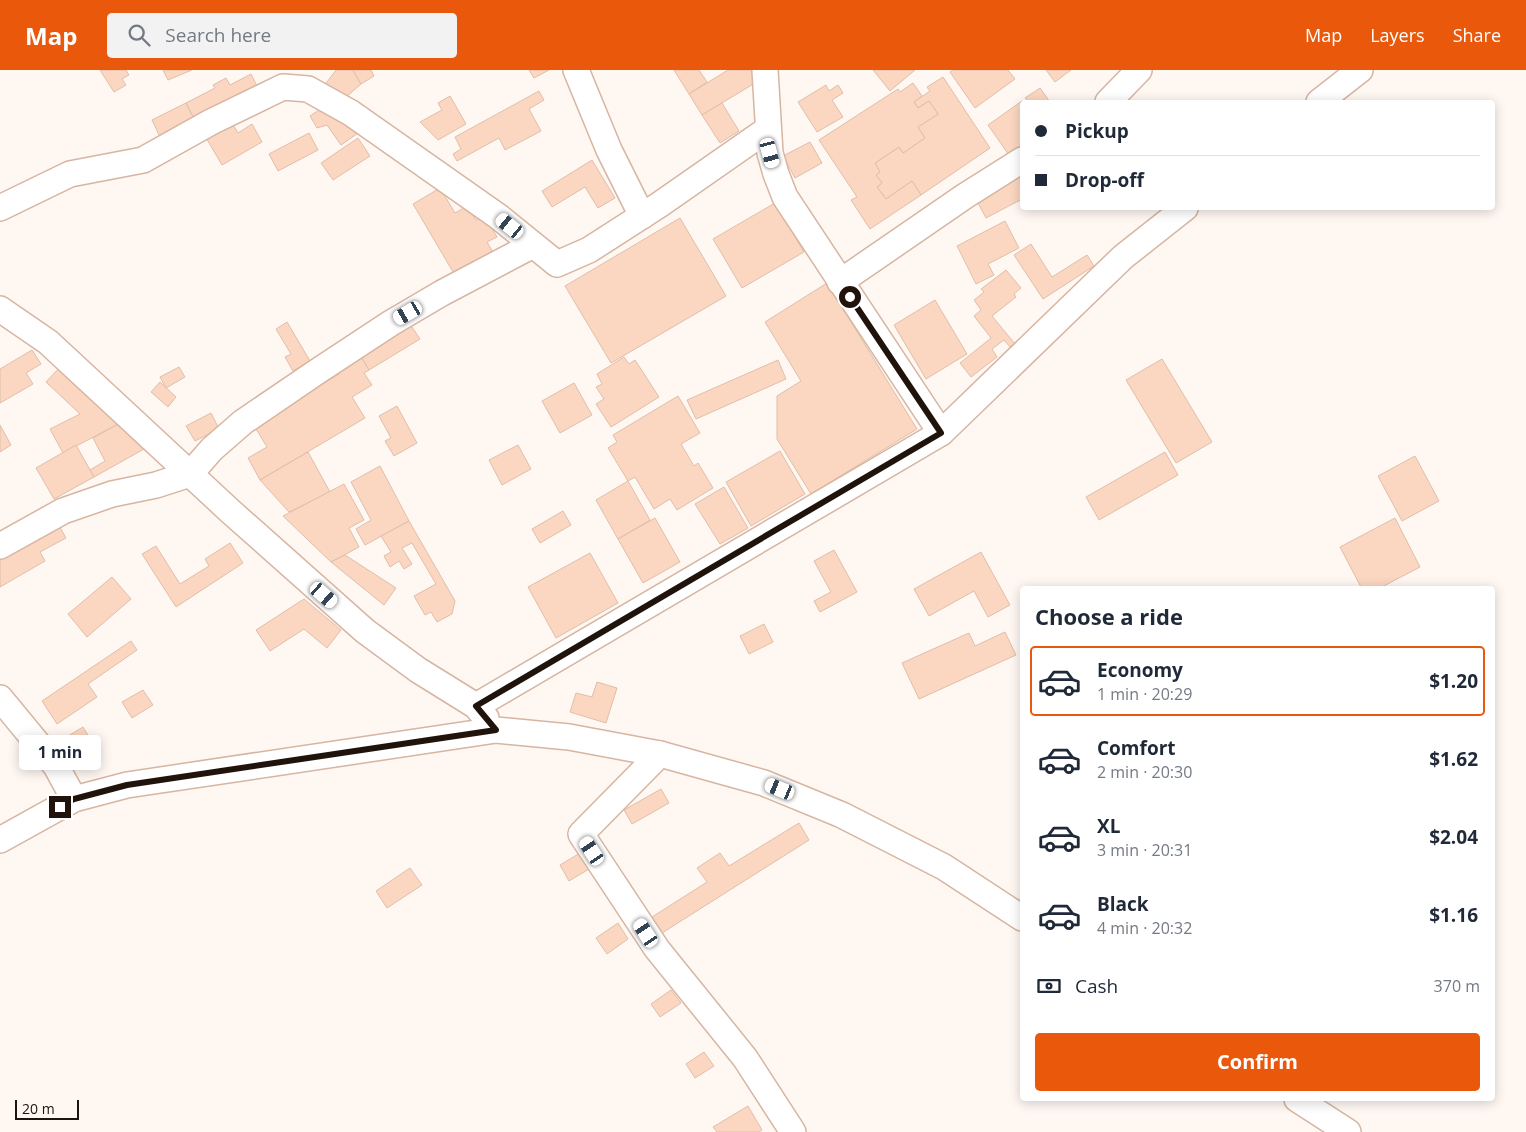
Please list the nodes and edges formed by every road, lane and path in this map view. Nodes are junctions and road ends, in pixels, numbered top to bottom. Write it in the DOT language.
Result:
graph roads {
  1 [pos="576,70"];
  2 [pos="765,70"];
  3 [pos="1138,70"];
  4 [pos="1360,70"];
  5 [pos="1110,100"];
  6 [pos="1321,100"];
  7 [pos="768,129"];
  8 [pos="1020,161"];
  9 [pos="0,208"];
  10 [pos="1182,210"];
  11 [pos="642,216"];
  12 [pos="533,245"];
  13 [pos="840,282"];
  14 [pos="0,309"];
  15 [pos="941,433"];
  16 [pos="190,474"];
  17 [pos="0,546"];
  18 [pos="0,698"];
  19 [pos="476,706"];
  20 [pos="496,730"];
  21 [pos="660,754"];
  22 [pos="74,799"];
  23 [pos="0,840"];
  24 [pos="1020,917"];
  25 [pos="1300,1101"];
  26 [pos="793,1132"];
  27 [pos="1348,1132"];
  1 -- 11 [label="street"];
  2 -- 7 [label="street"];
  3 -- 5 [label="street"];
  4 -- 6 [label="street"];
  7 -- 11 [label="street"];
  7 -- 13 [label="street"];
  8 -- 13 [label="street"];
  9 -- 12 [label="street"];
  10 -- 15 [label="street"];
  11 -- 12 [label="street"];
  12 -- 16 [label="street"];
  13 -- 15 [label="street"];
  14 -- 16 [label="street"];
  15 -- 19 [label="street"];
  16 -- 17 [label="street"];
  16 -- 19 [label="street"];
  18 -- 22 [label="street"];
  19 -- 20 [label="street"];
  20 -- 21 [label="street"];
  20 -- 22 [label="street"];
  21 -- 24 [label="street"];
  21 -- 26 [label="street"];
  22 -- 23 [label="street"];
  25 -- 27 [label="street"];
}
